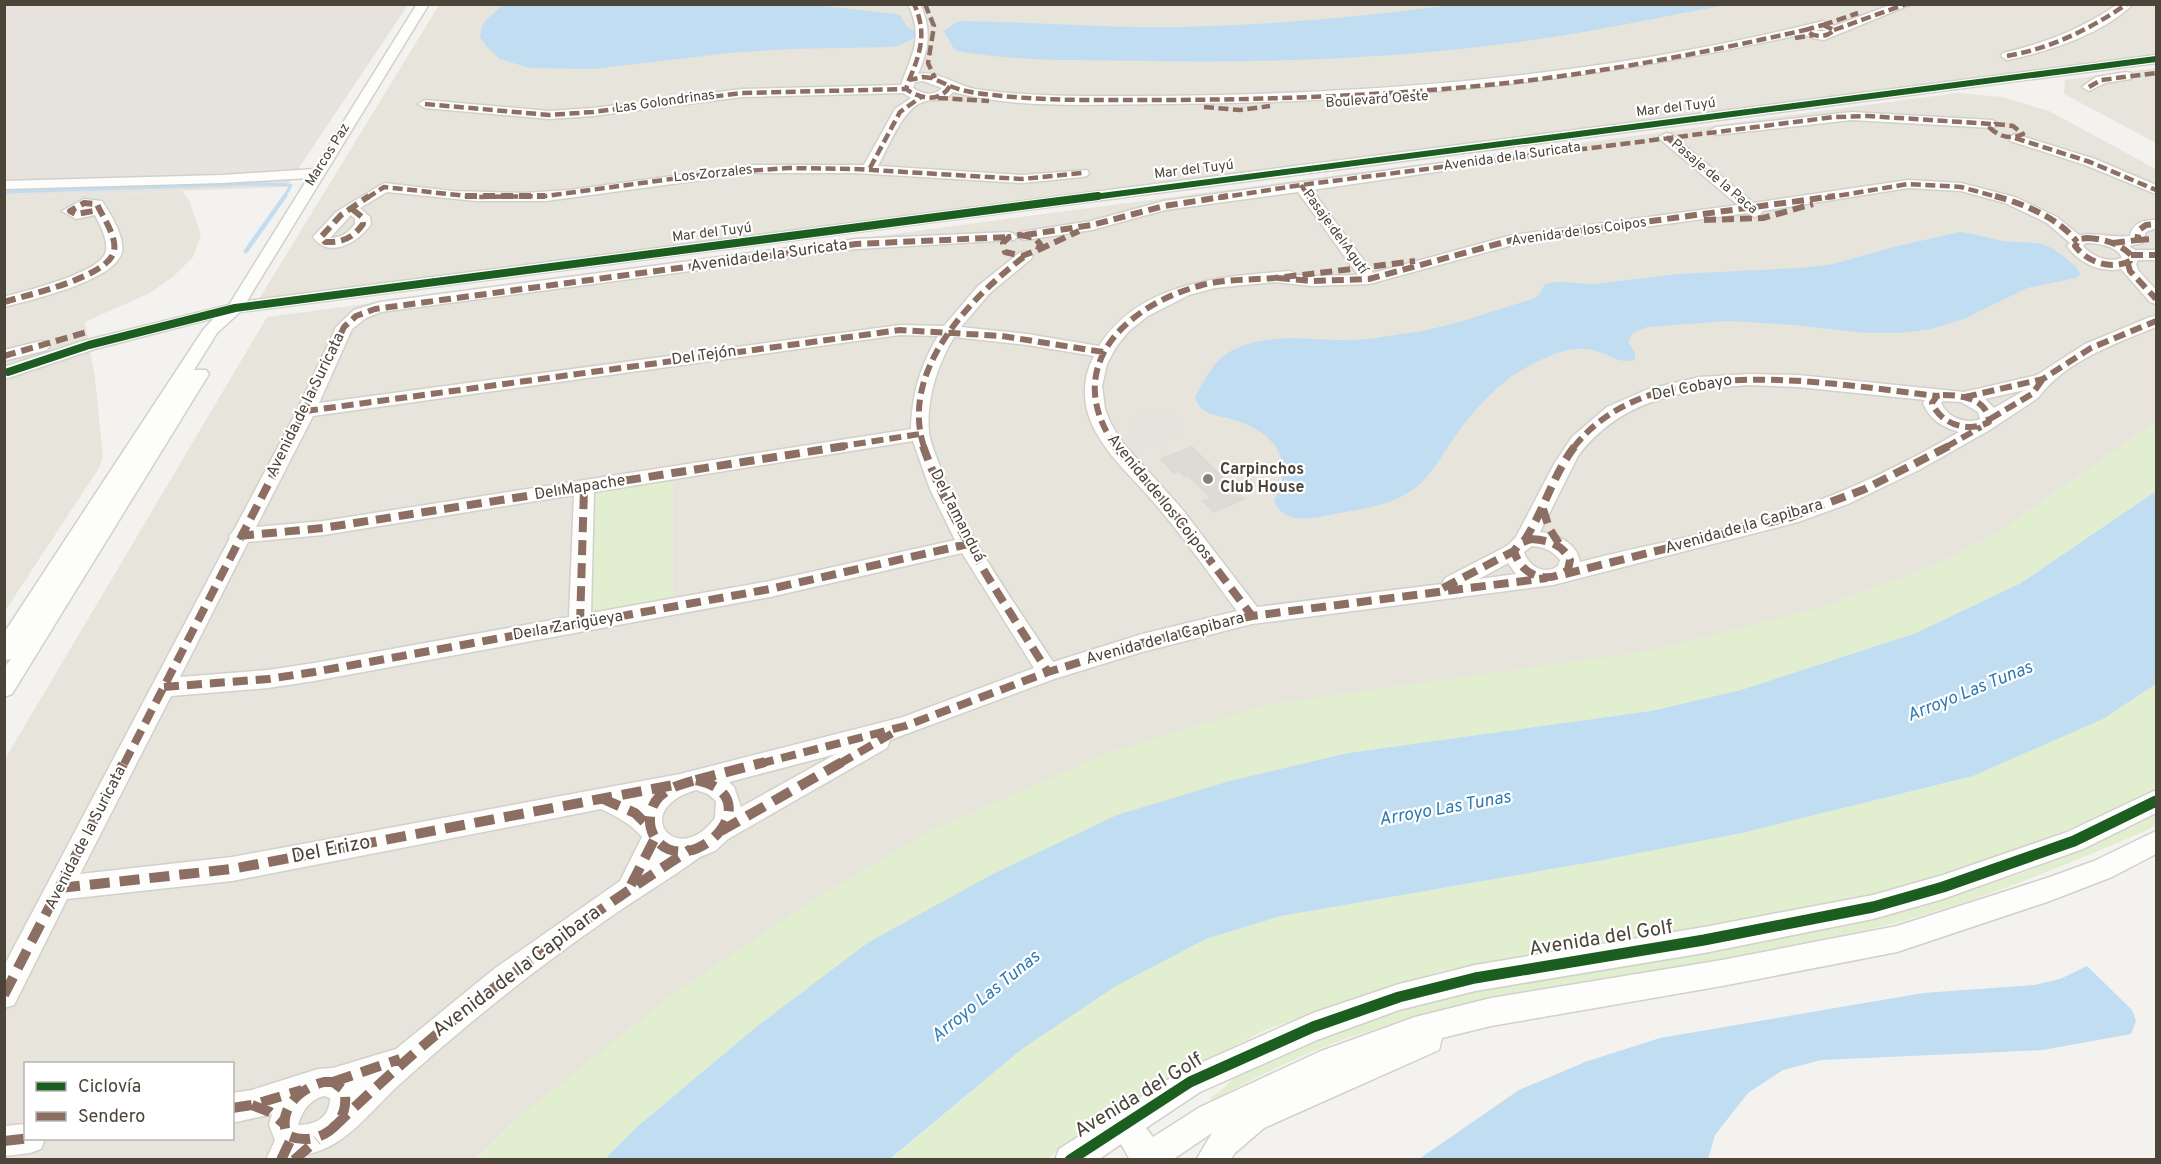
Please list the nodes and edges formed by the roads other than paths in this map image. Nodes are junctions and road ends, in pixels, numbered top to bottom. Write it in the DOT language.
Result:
graph roads {
  1 [pos="423,4"];
  2 [pos="914,4"];
  3 [pos="925,4"];
  4 [pos="1906,4"];
  5 [pos="2127,4"];
  6 [pos="1878,9"];
  7 [pos="2007,56"];
  8 [pos="2157,59"];
  9 [pos="2157,73"];
  10 [pos="936,78"];
  11 [pos="907,85"];
  12 [pos="950,87"];
  13 [pos="2089,87"];
  14 [pos="928,98"];
  15 [pos="1070,101"];
  16 [pos="425,104"];
  17 [pos="1666,137"];
  18 [pos="870,168"];
  19 [pos="317,173"];
  20 [pos="1082,173"];
  21 [pos="4,185"];
  22 [pos="1301,185"];
  23 [pos="2157,190"];
  24 [pos="1830,198"];
  25 [pos="1749,207"];
  26 [pos="352,209"];
  27 [pos="99,210"];
  28 [pos="1763,218"];
  29 [pos="1676,219"];
  30 [pos="2157,224"];
  31 [pos="2064,228"];
  32 [pos="2095,239"];
  33 [pos="2077,242"];
  34 [pos="1012,248"];
  35 [pos="2155,250"];
  36 [pos="2132,253"];
  37 [pos="2107,264"];
  38 [pos="1365,274"];
  39 [pos="2140,283"];
  40 [pos="2157,299"];
  41 [pos="4,302"];
  42 [pos="235,308"];
  43 [pos="2157,321"];
  44 [pos="950,330"];
  45 [pos="1103,352"];
  46 [pos="6,366"];
  47 [pos="2043,379"];
  48 [pos="1965,397"];
  49 [pos="1936,404"];
  50 [pos="306,411"];
  51 [pos="1951,423"];
  52 [pos="1985,423"];
  53 [pos="920,434"];
  54 [pos="1952,444"];
  55 [pos="584,488"];
  56 [pos="1544,509"];
  57 [pos="239,536"];
  58 [pos="968,544"];
  59 [pos="1519,546"];
  60 [pos="1560,564"];
  61 [pos="1435,592"];
  62 [pos="1252,616"];
  63 [pos="580,624"];
  64 [pos="4,652"];
  65 [pos="1048,672"];
  66 [pos="164,687"];
  67 [pos="4,688"];
  68 [pos="905,726"];
  69 [pos="688,782"];
  70 [pos="601,798"];
  71 [pos="2157,801"];
  72 [pos="721,831"];
  73 [pos="651,833"];
  74 [pos="2157,842"];
  75 [pos="691,849"];
  76 [pos="60,888"];
  77 [pos="629,888"];
  78 [pos="4,995"];
  79 [pos="1491,1012"];
  80 [pos="406,1057"];
  81 [pos="333,1082"];
  82 [pos="304,1090"];
  83 [pos="242,1106"];
  84 [pos="1124,1125"];
  85 [pos="24,1139"];
  86 [pos="300,1141"];
  87 [pos="4,1142"];
  88 [pos="1071,1159"];
  89 [pos="1148,1159"];
  90 [pos="1211,1160"];
  1 -- 19 [label="street, Marcos Paz"];
  2 -- 11 [label="street"];
  3 -- 10 [label="street"];
  4 -- 6 [label="street, Boulevard Oeste"];
  5 -- 7 [label="street"];
  6 -- 15 [label="street, Boulevard Oeste"];
  8 -- 42 [label="street, Mar del Tuyú"];
  9 -- 13 [label="street"];
  10 -- 11 [label="street, Las Golondrinas"];
  10 -- 12 [label="street"];
  11 -- 14 [label="street"];
  11 -- 16 [label="street, Las Golondrinas"];
  12 -- 14 [label="street"];
  12 -- 15 [label="street, Boulevard Oeste"];
  14 -- 15 [label="street, Boulevard Oeste"];
  14 -- 18 [label="street"];
  17 -- 22 [label="street, Avenida de la Suricata"];
  17 -- 23 [label="street, Avenida de la Suricata"];
  17 -- 25 [label="street, Pasaje de la Paca"];
  18 -- 20 [label="street, Los Zorzales"];
  18 -- 26 [label="street, Los Zorzales"];
  19 -- 21 [label="street"];
  19 -- 42 [label="street, Marcos Paz"];
  22 -- 34 [label="street, Avenida de la Suricata"];
  22 -- 38 [label="street, Pasaje del Agutí"];
  24 -- 25 [label="street, Avenida de los Coipos"];
  24 -- 28 [label="street, Avenida de los Coipos"];
  24 -- 31 [label="street, Avenida de los Coipos"];
  25 -- 28 [label="street, Pasaje de la Paca"];
  25 -- 29 [label="street, Avenida de los Coipos"];
  27 -- 41 [label="street"];
  28 -- 29 [label="street, Avenida de los Coipos"];
  29 -- 38 [label="street, Avenida de los Coipos"];
  30 -- 36 [label="street"];
  31 -- 32 [label="street, Avenida de los Coipos"];
  31 -- 33 [label="street, Avenida de los Coipos"];
  32 -- 33 [label="street"];
  32 -- 36 [label="street"];
  33 -- 37 [label="street, Avenida de los Coipos"];
  34 -- 44 [label="street, Del Tamanduá"];
  34 -- 50 [label="street, Avenida de la Suricata"];
  35 -- 36 [label="street"];
  36 -- 37 [label="street"];
  36 -- 39 [label="street"];
  37 -- 39 [label="street"];
  38 -- 45 [label="street, Avenida de los Coipos"];
  39 -- 40 [label="street"];
  42 -- 46 [label="street, Mar del Tuyú"];
  42 -- 64 [label="street"];
  42 -- 67 [label="street"];
  43 -- 47 [label="street, Avenida de la Capibara"];
  44 -- 45 [label="street, Del Tejón"];
  44 -- 50 [label="street, Del Tejón"];
  44 -- 53 [label="street, Del Tamanduá"];
  45 -- 62 [label="street, Avenida de los Coipos"];
  47 -- 48 [label="street, Avenida de la Capibara"];
  47 -- 52 [label="street, Avenida de la Capibara"];
  48 -- 49 [label="street, Avenida de la Capibara"];
  48 -- 52 [label="street"];
  49 -- 51 [label="street"];
  49 -- 56 [label="street, Del Cobayo"];
  50 -- 57 [label="street, Avenida de la Suricata"];
  51 -- 52 [label="street"];
  51 -- 54 [label="street"];
  52 -- 54 [label="street, Avenida de la Capibara"];
  53 -- 55 [label="street, Del Mapache"];
  53 -- 58 [label="street, Del Tamanduá"];
  54 -- 60 [label="street, Avenida de la Capibara"];
  55 -- 57 [label="street, Del Mapache"];
  55 -- 63 [label="street"];
  56 -- 59 [label="street, Del Cobayo"];
  56 -- 60 [label="street"];
  57 -- 66 [label="street, Avenida de la Suricata"];
  58 -- 63 [label="street, De la Zarigüeya"];
  58 -- 65 [label="street, Del Tamanduá"];
  59 -- 60 [label="street"];
  59 -- 60 [label="street"];
  59 -- 61 [label="street, Avenida de la Capibara"];
  60 -- 61 [label="street, Avenida de la Capibara"];
  61 -- 62 [label="street, Avenida de la Capibara"];
  62 -- 65 [label="street, Avenida de la Capibara"];
  63 -- 66 [label="street, De la Zarigüeya"];
  65 -- 68 [label="street, Avenida de la Capibara"];
  66 -- 76 [label="street, Avenida de la Suricata"];
  68 -- 69 [label="street, Avenida de la Capibara"];
  68 -- 72 [label="street, Avenida de la Capibara"];
  69 -- 70 [label="street, Del Erizo"];
  69 -- 72 [label="street"];
  69 -- 73 [label="street, Avenida de la Capibara"];
  70 -- 73 [label="street"];
  70 -- 76 [label="street, Del Erizo"];
  71 -- 84 [label="street, Avenida del Golf"];
  72 -- 75 [label="street, Avenida de la Capibara"];
  73 -- 75 [label="street"];
  73 -- 77 [label="street, Avenida de la Capibara"];
  74 -- 79 [label="street"];
  75 -- 77 [label="street, Avenida de la Capibara"];
  76 -- 78 [label="street, Avenida de la Suricata"];
  77 -- 80 [label="street, Avenida de la Capibara"];
  79 -- 89 [label="street"];
  79 -- 90 [label="street"];
  80 -- 81 [label="street, Avenida de la Capibara"];
  80 -- 86 [label="street, Avenida de la Capibara"];
  81 -- 82 [label="street, Avenida de la Capibara"];
  81 -- 86 [label="street"];
  82 -- 83 [label="street, Avenida de la Capibara"];
  82 -- 86 [label="street"];
  83 -- 86 [label="street"];
  84 -- 88 [label="street, Avenida del Golf"];
  84 -- 89 [label="street"];
  85 -- 87 [label="street"];
}
